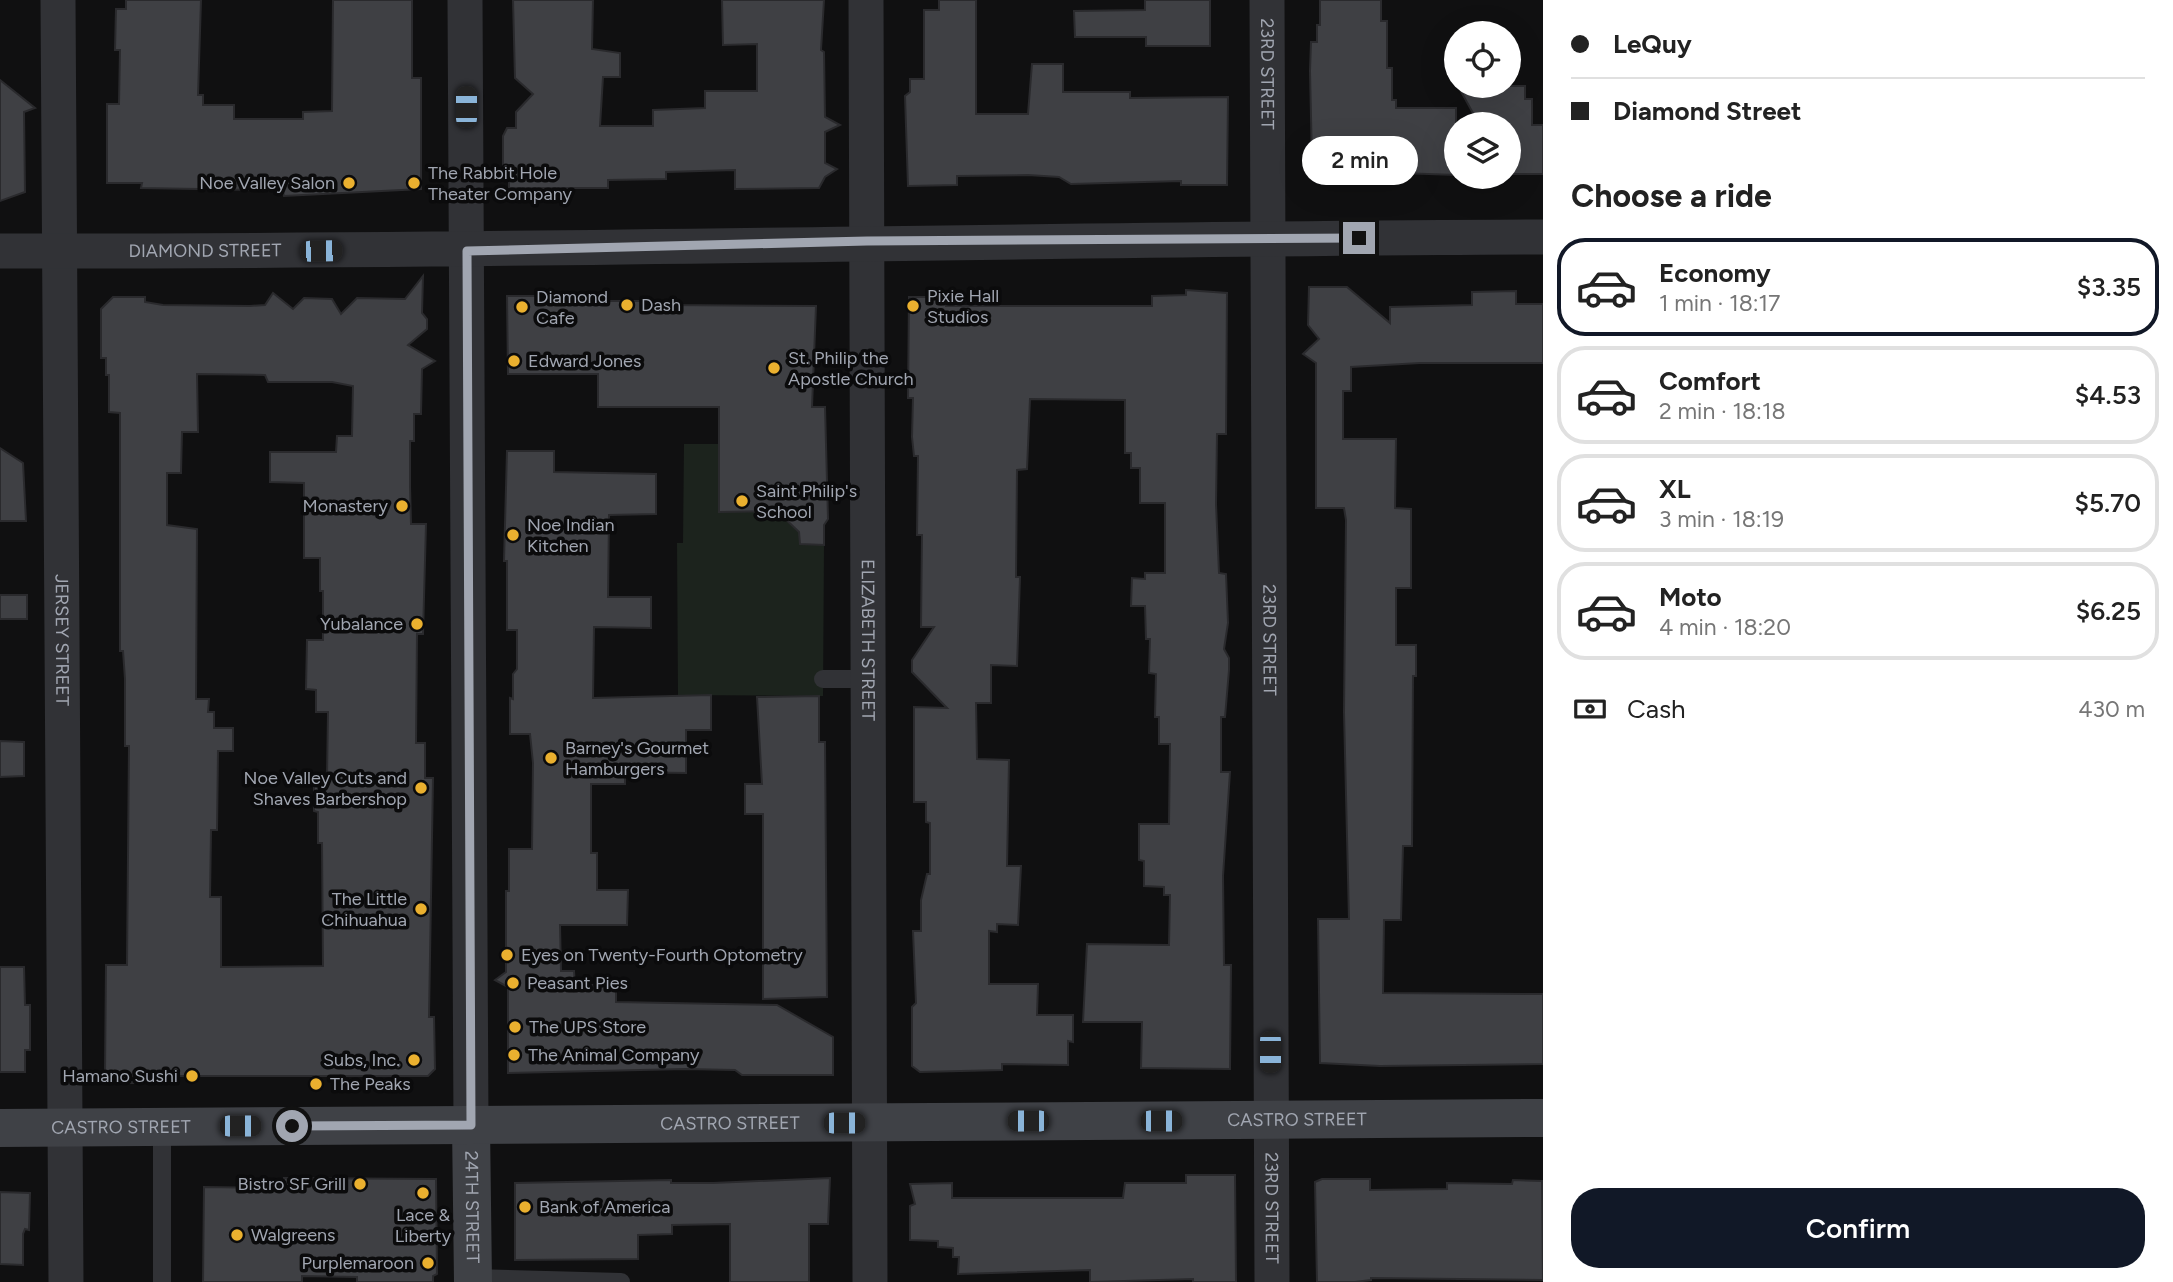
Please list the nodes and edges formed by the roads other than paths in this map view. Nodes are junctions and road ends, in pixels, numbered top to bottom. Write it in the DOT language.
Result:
graph roads {
  1 [pos="58,0"];
  2 [pos="465,0"];
  3 [pos="866,0"];
  4 [pos="1267,0"];
  5 [pos="1543,237"];
  6 [pos="1269,238"];
  7 [pos="867,241"];
  8 [pos="0,251"];
  9 [pos="60,251"];
  10 [pos="467,251"];
  11 [pos="823,678"];
  12 [pos="869,678"];
  13 [pos="1543,1118"];
  14 [pos="1270,1120"];
  15 [pos="869,1122"];
  16 [pos="471,1125"];
  17 [pos="162,1127"];
  18 [pos="0,1128"];
  19 [pos="64,1128"];
  20 [pos="473,1280"];
  21 [pos="66,1282"];
  22 [pos="162,1282"];
  23 [pos="621,1282"];
  24 [pos="870,1282"];
  25 [pos="1272,1282"];
  1 -- 9 [label="street, JERSEY STREET"];
  2 -- 10 [label="street, 24TH STREET"];
  3 -- 7 [label="street, ELIZABETH STREET"];
  4 -- 6 [label="street, 23RD STREET"];
  5 -- 6 [label="street, DIAMOND STREET"];
  6 -- 7 [label="street, DIAMOND STREET"];
  6 -- 14 [label="street, 23RD STREET"];
  7 -- 10 [label="street, DIAMOND STREET"];
  7 -- 12 [label="street, ELIZABETH STREET"];
  8 -- 9 [label="street, DIAMOND STREET"];
  9 -- 10 [label="street, DIAMOND STREET"];
  9 -- 19 [label="street, JERSEY STREET"];
  10 -- 16 [label="street, 24TH STREET"];
  11 -- 12 [label="lane"];
  12 -- 15 [label="street, ELIZABETH STREET"];
  13 -- 14 [label="street, CASTRO STREET"];
  14 -- 15 [label="street, CASTRO STREET"];
  14 -- 25 [label="street, 23RD STREET"];
  15 -- 16 [label="street, CASTRO STREET"];
  15 -- 24 [label="street, ELIZABETH STREET"];
  16 -- 17 [label="street, CASTRO STREET"];
  16 -- 20 [label="street, 24TH STREET"];
  17 -- 19 [label="street, CASTRO STREET"];
  17 -- 22 [label="lane"];
  18 -- 19 [label="street, CASTRO STREET"];
  19 -- 21 [label="street, JERSEY STREET"];
  20 -- 23 [label="lane"];
}
